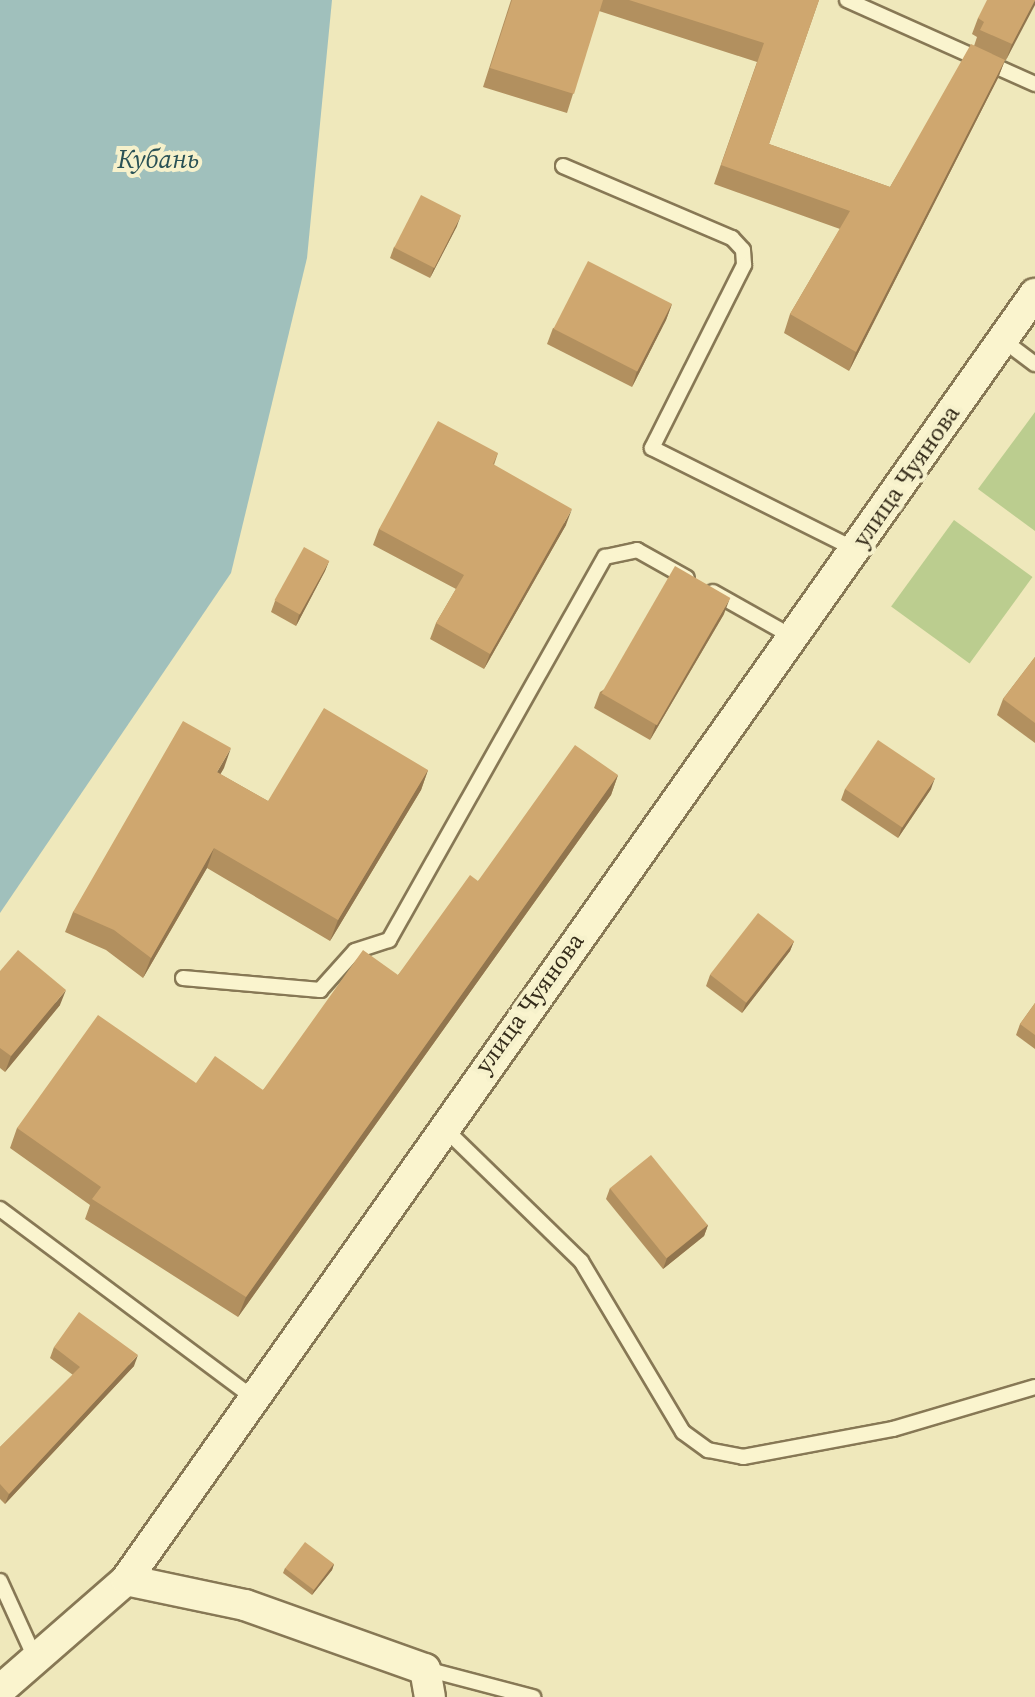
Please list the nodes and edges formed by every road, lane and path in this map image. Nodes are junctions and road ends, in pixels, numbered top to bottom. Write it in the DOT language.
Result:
graph roads {
  1 [pos="847,0"];
  2 [pos="1035,84"];
  3 [pos="563,166"];
  4 [pos="1035,294"];
  5 [pos="1003,340"];
  6 [pos="1035,364"];
  7 [pos="855,549"];
  8 [pos="793,637"];
  9 [pos="183,978"];
  10 [pos="441,1126"];
  11 [pos="0,1209"];
  12 [pos="1035,1387"];
  13 [pos="251,1396"];
  14 [pos="126,1580"];
  15 [pos="0,1581"];
  16 [pos="37,1661"];
  17 [pos="428,1683"];
  18 [pos="0,1690"];
  19 [pos="533,1697"];
  1 -- 2 [label="lane"];
  3 -- 7 [label="lane"];
  4 -- 5 [label="street, улица Чуянова"];
  5 -- 6 [label="lane"];
  5 -- 7 [label="street, улица Чуянова"];
  7 -- 8 [label="street, улица Чуянова"];
  8 -- 9 [label="lane"];
  8 -- 10 [label="street, улица Чуянова"];
  10 -- 12 [label="lane"];
  10 -- 13 [label="street, улица Чуянова"];
  11 -- 13 [label="lane"];
  13 -- 14 [label="street, улица Чуянова"];
  14 -- 16 [label="street, улица Чуянова"];
  14 -- 17 [label="street"];
  15 -- 16 [label="lane"];
  16 -- 18 [label="street, улица Чуянова"];
  17 -- 19 [label="lane"];
}
